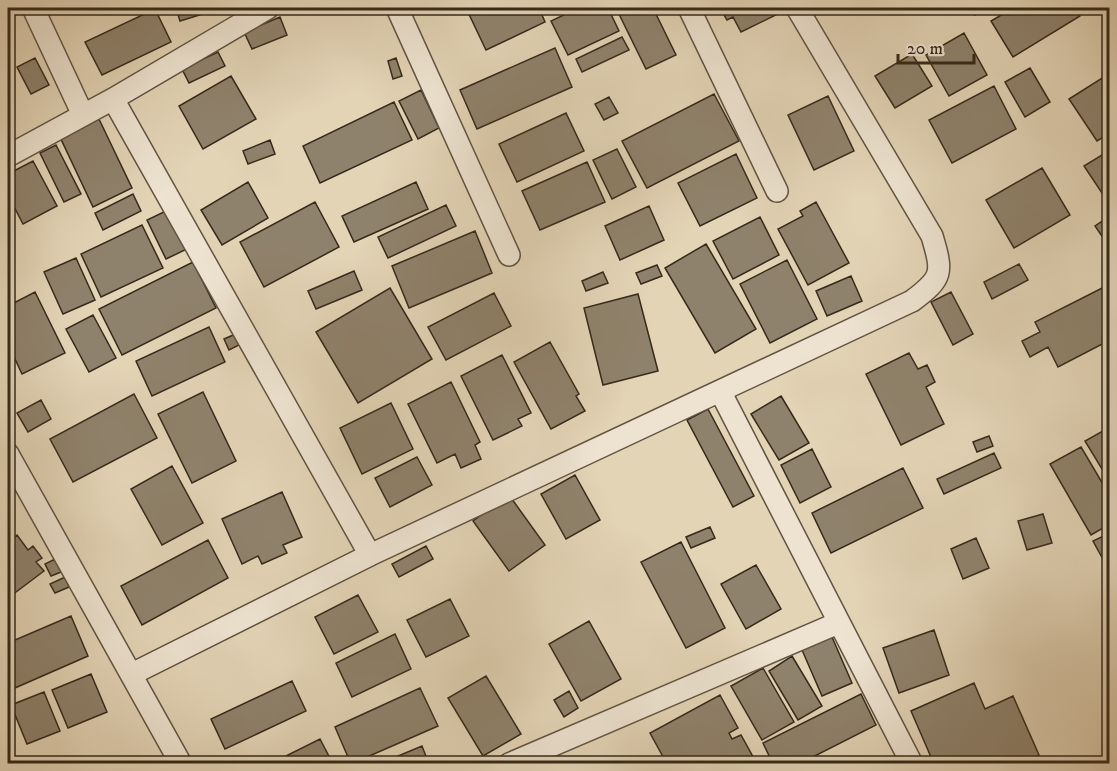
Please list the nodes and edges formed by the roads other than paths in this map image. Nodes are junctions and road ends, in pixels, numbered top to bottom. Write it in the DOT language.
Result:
graph roads {
  1 [pos="33,8"];
  2 [pos="268,8"];
  3 [pos="397,8"];
  4 [pos="689,8"];
  5 [pos="797,8"];
  6 [pos="113,99"];
  7 [pos="83,115"];
  8 [pos="8,156"];
  9 [pos="777,191"];
  10 [pos="509,255"];
  11 [pos="720,391"];
  12 [pos="8,454"];
  13 [pos="370,555"];
  14 [pos="838,623"];
  15 [pos="132,674"];
  16 [pos="181,764"];
  17 [pos="508,764"];
  18 [pos="912,764"];
  1 -- 7 [label="street"];
  2 -- 6 [label="street"];
  3 -- 10 [label="street"];
  4 -- 9 [label="street"];
  5 -- 11 [label="street"];
  6 -- 7 [label="street"];
  6 -- 13 [label="street"];
  7 -- 8 [label="street"];
  11 -- 13 [label="street"];
  11 -- 14 [label="street"];
  12 -- 15 [label="street"];
  13 -- 15 [label="street"];
  14 -- 17 [label="street"];
  14 -- 18 [label="street"];
  15 -- 16 [label="street"];
}
